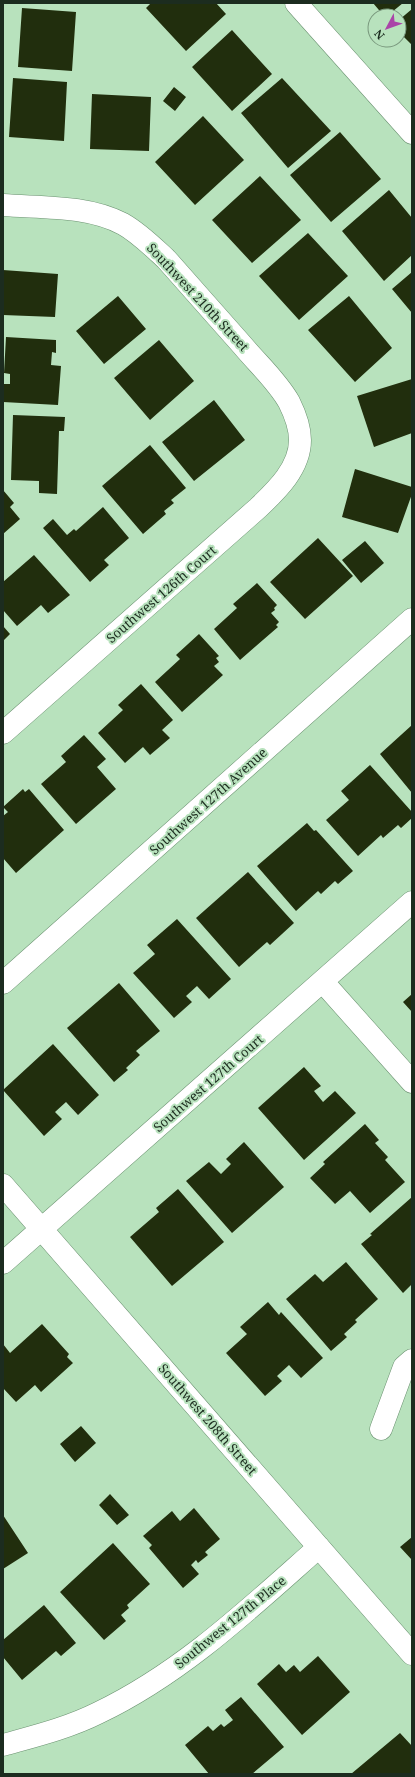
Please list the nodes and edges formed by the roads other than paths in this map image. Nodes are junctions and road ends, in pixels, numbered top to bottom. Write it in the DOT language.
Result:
graph roads {
  1 [pos="296,3"];
  2 [pos="412,133"];
  3 [pos="3,205"];
  4 [pos="300,440"];
  5 [pos="412,619"];
  6 [pos="3,733"];
  7 [pos="412,902"];
  8 [pos="323,982"];
  9 [pos="3,983"];
  10 [pos="412,1082"];
  11 [pos="3,1185"];
  12 [pos="42,1229"];
  13 [pos="3,1263"];
  14 [pos="412,1360"];
  15 [pos="381,1429"];
  16 [pos="319,1548"];
  17 [pos="412,1654"];
  18 [pos="3,1746"];
  1 -- 2 [label="street"];
  3 -- 4 [label="street, Southwest 210th Street"];
  4 -- 6 [label="street, Southwest 126th Court"];
  5 -- 9 [label="street, Southwest 127th Avenue"];
  7 -- 8 [label="street, Southwest 127th Court"];
  8 -- 10 [label="street"];
  8 -- 12 [label="street, Southwest 127th Court"];
  11 -- 12 [label="street, Southwest 208th Street"];
  12 -- 13 [label="street, Southwest 127th Court"];
  12 -- 16 [label="street, Southwest 208th Street"];
  14 -- 15 [label="street"];
  16 -- 17 [label="street, Southwest 208th Street"];
  16 -- 18 [label="street, Southwest 127th Place"];
}
